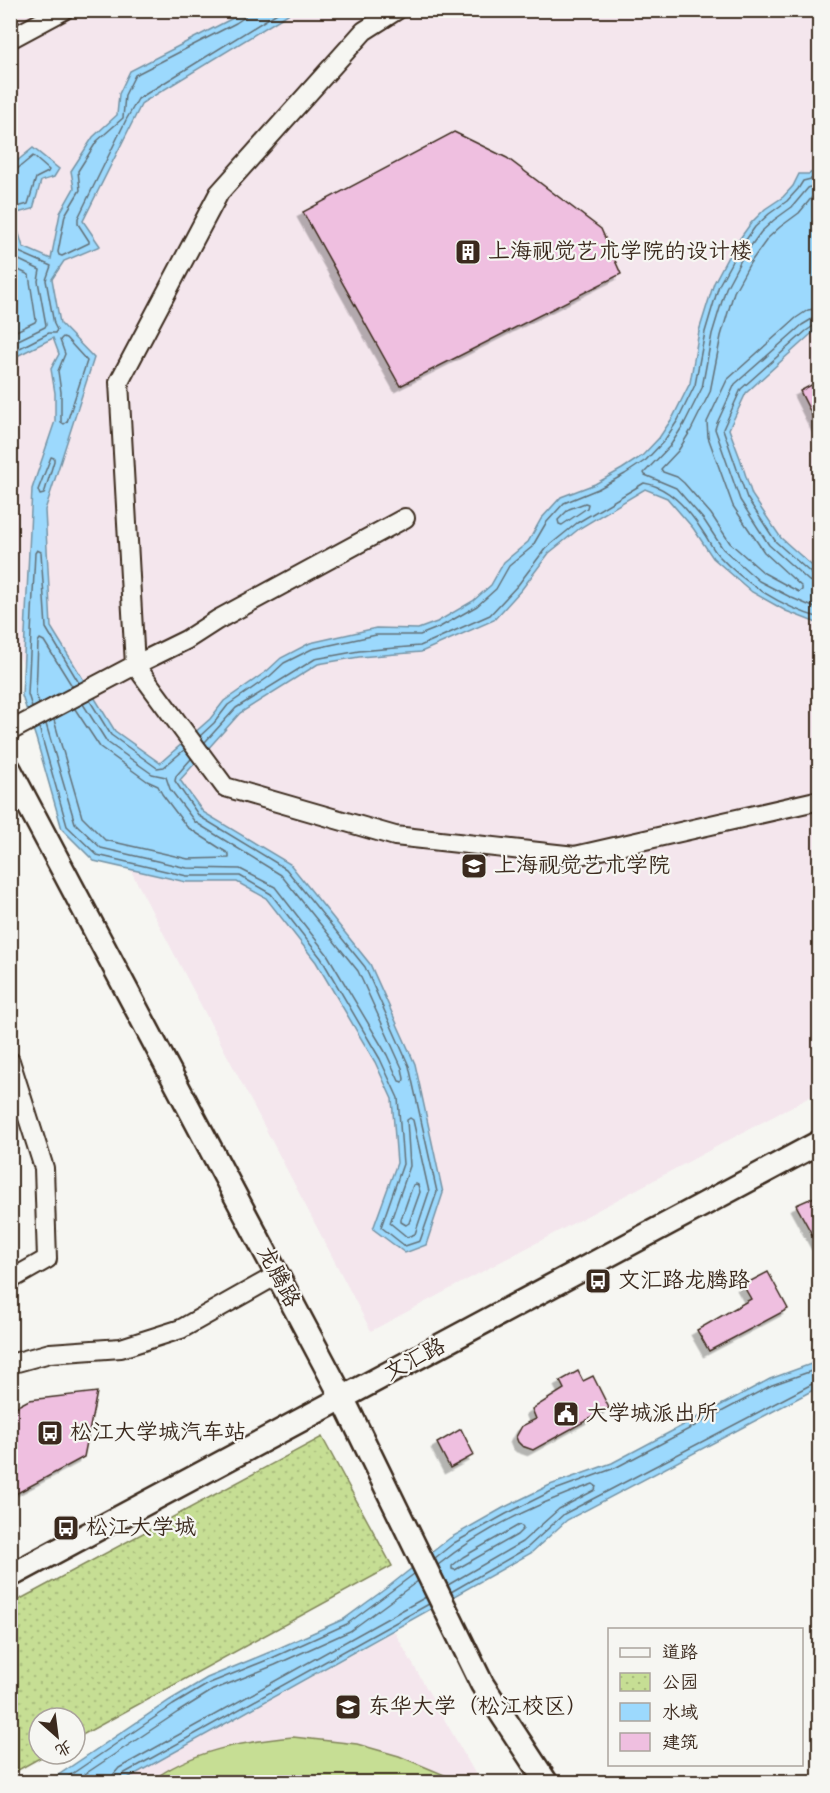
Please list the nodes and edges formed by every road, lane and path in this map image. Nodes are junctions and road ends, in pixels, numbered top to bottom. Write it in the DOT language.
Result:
graph roads {
  1 [pos="64,10"];
  2 [pos="397,10"];
  3 [pos="10,39"];
  4 [pos="405,518"];
  5 [pos="135,665"];
  6 [pos="10,731"];
  7 [pos="10,770"];
  8 [pos="819,800"];
  9 [pos="10,1061"];
  10 [pos="819,1142"];
  11 [pos="277,1275"];
  12 [pos="10,1280"];
  13 [pos="10,1364"];
  14 [pos="343,1399"];
  15 [pos="10,1576"];
  16 [pos="546,1782"];
  1 -- 3 [label="street"];
  2 -- 5 [label="street"];
  4 -- 5 [label="street"];
  5 -- 6 [label="street"];
  5 -- 8 [label="street"];
  7 -- 11 [label="main road, 龙腾路"];
  9 -- 12 [label="street"];
  10 -- 14 [label="main road, 文汇路"];
  11 -- 13 [label="street"];
  11 -- 14 [label="main road, 龙腾路"];
  14 -- 15 [label="main road, 文汇路"];
  14 -- 16 [label="main road, 龙腾路"];
}
